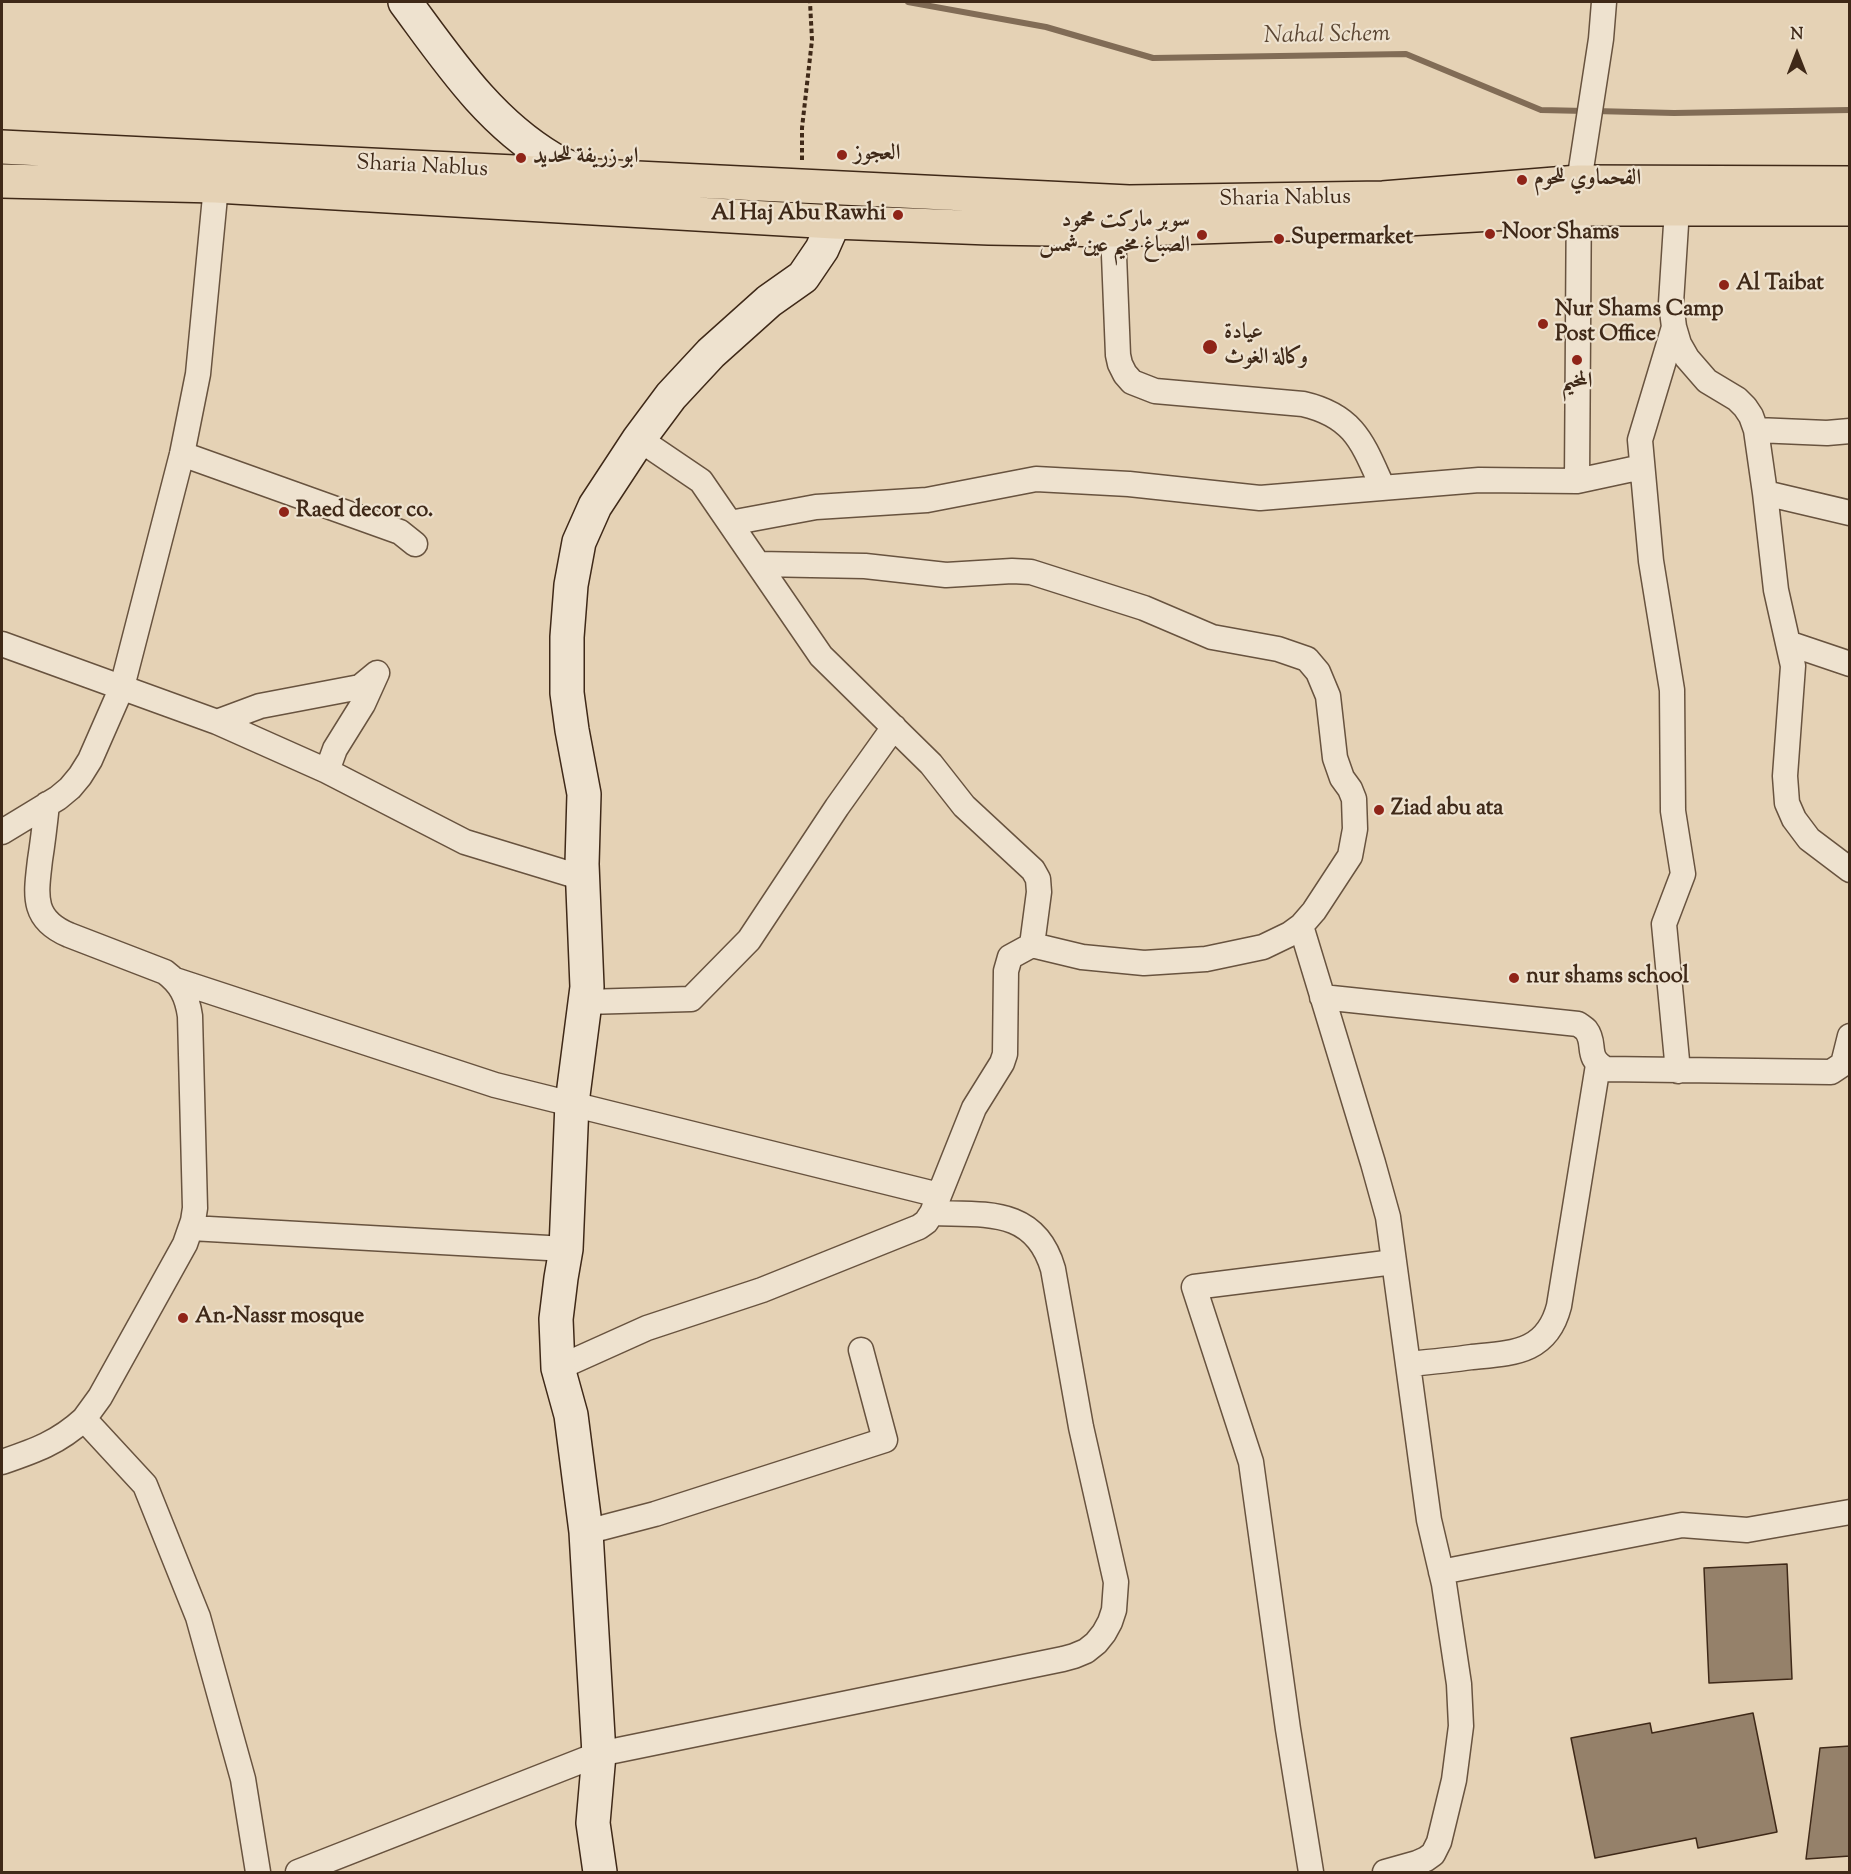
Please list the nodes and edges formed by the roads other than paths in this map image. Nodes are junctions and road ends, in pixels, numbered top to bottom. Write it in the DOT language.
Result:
graph roads {
  1 [pos="405,2"];
  2 [pos="1604,2"];
  3 [pos="476,96"];
  4 [pos="2,147"];
  5 [pos="512,173"];
  6 [pos="591,177"];
  7 [pos="2,181"];
  8 [pos="1850,183"];
  9 [pos="216,186"];
  10 [pos="1578,196"];
  11 [pos="1677,209"];
  12 [pos="1850,209"];
  13 [pos="834,222"];
  14 [pos="1113,230"];
  15 [pos="1674,327"];
  16 [pos="1755,430"];
  17 [pos="1850,431"];
  18 [pos="639,439"];
  19 [pos="182,454"];
  20 [pos="1642,467"];
  21 [pos="1576,481"];
  22 [pos="1383,488"];
  23 [pos="1765,493"];
  24 [pos="1850,513"];
  25 [pos="730,523"];
  26 [pos="415,544"];
  27 [pos="758,564"];
  28 [pos="1788,643"];
  29 [pos="2,644"];
  30 [pos="1850,664"];
  31 [pos="122,687"];
  32 [pos="217,722"];
  33 [pos="894,727"];
  34 [pos="327,771"];
  35 [pos="47,804"];
  36 [pos="2,832"];
  37 [pos="1850,870"];
  38 [pos="583,878"];
  39 [pos="1300,926"];
  40 [pos="1032,945"];
  41 [pos="175,980"];
  42 [pos="1322,997"];
  43 [pos="585,1002"];
  44 [pos="1850,1036"];
  45 [pos="1598,1065"];
  46 [pos="1678,1071"];
  47 [pos="572,1103"];
  48 [pos="936,1204"];
  49 [pos="191,1228"];
  50 [pos="566,1250"];
  51 [pos="1394,1262"];
  52 [pos="861,1350"];
  53 [pos="1408,1364"];
  54 [pos="558,1368"];
  55 [pos="84,1419"];
  56 [pos="2,1462"];
  57 [pos="1850,1512"];
  58 [pos="586,1532"];
  59 [pos="1442,1572"];
  60 [pos="599,1754"];
  61 [pos="258,1872"];
  62 [pos="298,1872"];
  63 [pos="600,1872"];
  64 [pos="1311,1872"];
  65 [pos="1385,1872"];
  1 -- 3 [label="street"];
  2 -- 10 [label="street"];
  3 -- 5 [label="street"];
  3 -- 6 [label="street"];
  4 -- 5 [label="main road, Sharia Nablus"];
  5 -- 6 [label="main road, Sharia Nablus"];
  6 -- 10 [label="main road, Sharia Nablus"];
  7 -- 9 [label="main road, Sharia Nablus"];
  8 -- 10 [label="main road, Sharia Nablus"];
  9 -- 13 [label="main road, Sharia Nablus"];
  9 -- 19 [label="street"];
  10 -- 11 [label="main road, Sharia Nablus"];
  10 -- 14 [label="main road, Sharia Nablus"];
  10 -- 21 [label="street"];
  11 -- 12 [label="main road, Sharia Nablus"];
  11 -- 15 [label="street"];
  13 -- 14 [label="main road, Sharia Nablus"];
  13 -- 18 [label="street"];
  14 -- 22 [label="street"];
  15 -- 16 [label="street"];
  15 -- 20 [label="street"];
  16 -- 17 [label="street"];
  16 -- 23 [label="street"];
  18 -- 25 [label="street"];
  18 -- 38 [label="street"];
  19 -- 26 [label="street"];
  19 -- 31 [label="street"];
  20 -- 21 [label="street"];
  20 -- 46 [label="street"];
  21 -- 22 [label="street"];
  22 -- 25 [label="street"];
  23 -- 24 [label="street"];
  23 -- 28 [label="street"];
  25 -- 27 [label="street"];
  27 -- 33 [label="street"];
  27 -- 39 [label="street"];
  28 -- 30 [label="street"];
  28 -- 37 [label="street"];
  29 -- 31 [label="street"];
  31 -- 32 [label="street"];
  31 -- 35 [label="street"];
  32 -- 34 [label="street"];
  32 -- 34 [label="street"];
  33 -- 40 [label="street"];
  33 -- 43 [label="street"];
  34 -- 38 [label="street"];
  35 -- 36 [label="street"];
  35 -- 41 [label="street"];
  38 -- 43 [label="street"];
  39 -- 40 [label="street"];
  39 -- 42 [label="street"];
  40 -- 48 [label="street"];
  41 -- 47 [label="street"];
  41 -- 49 [label="street"];
  42 -- 45 [label="street"];
  42 -- 51 [label="street"];
  43 -- 47 [label="street"];
  44 -- 46 [label="street"];
  45 -- 46 [label="street"];
  45 -- 53 [label="street"];
  47 -- 48 [label="street"];
  47 -- 50 [label="street"];
  48 -- 54 [label="street"];
  48 -- 60 [label="street"];
  49 -- 50 [label="street"];
  49 -- 55 [label="street"];
  50 -- 54 [label="street"];
  51 -- 53 [label="street"];
  51 -- 64 [label="street"];
  52 -- 58 [label="street"];
  53 -- 59 [label="street"];
  54 -- 58 [label="street"];
  55 -- 56 [label="street"];
  55 -- 61 [label="street"];
  57 -- 59 [label="street"];
  58 -- 60 [label="street"];
  59 -- 65 [label="street"];
  60 -- 62 [label="street"];
  60 -- 63 [label="street"];
}
